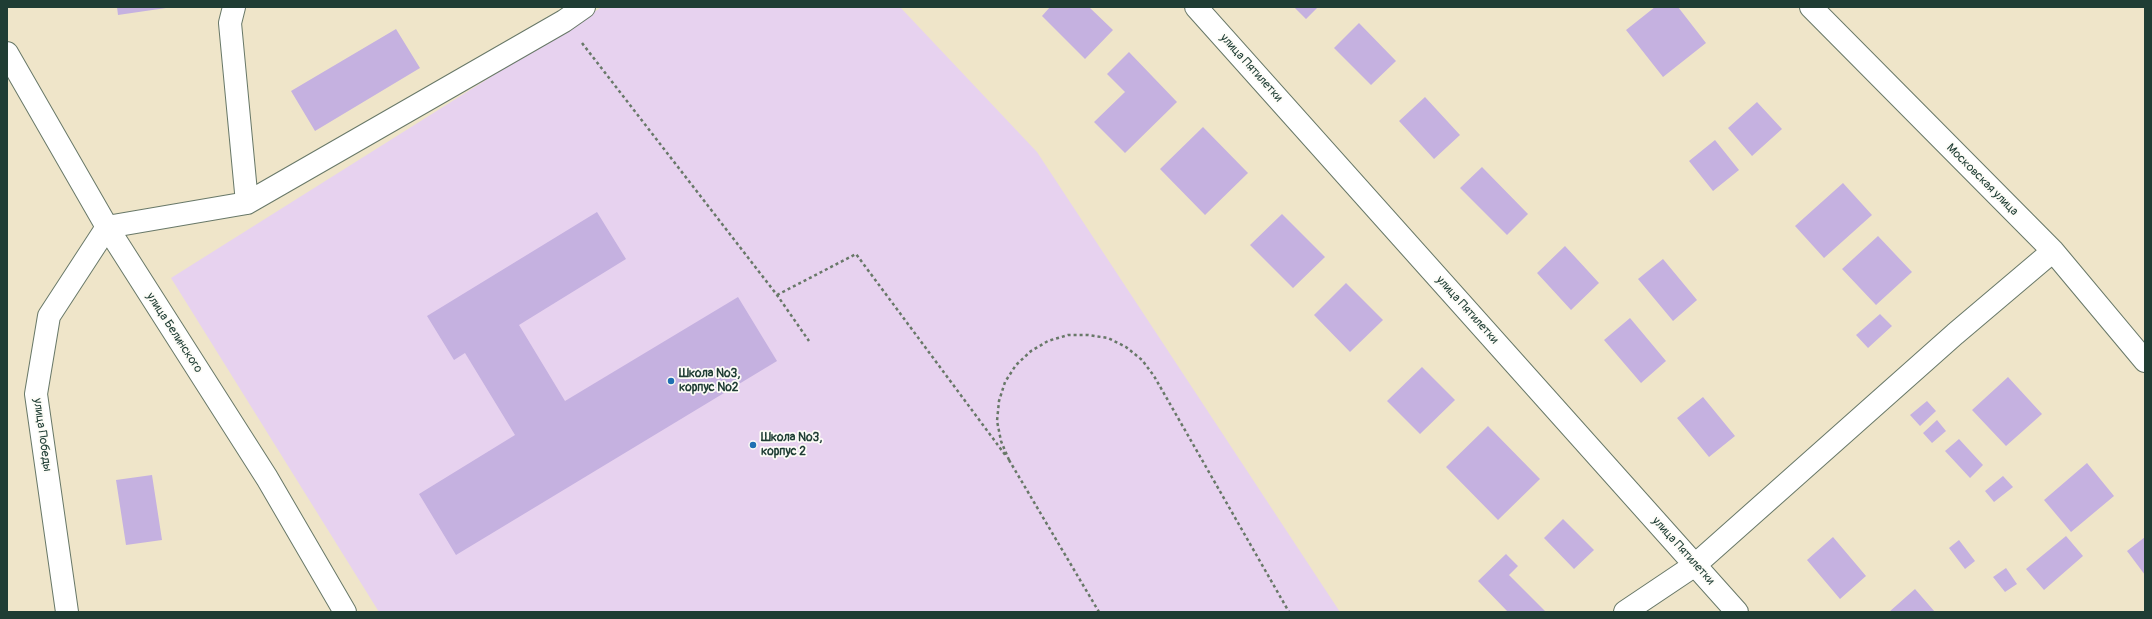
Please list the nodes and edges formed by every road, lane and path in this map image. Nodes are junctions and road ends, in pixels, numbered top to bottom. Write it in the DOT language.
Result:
graph roads {
  1 [pos="234,7"];
  2 [pos="584,7"];
  3 [pos="1196,7"];
  4 [pos="1811,7"];
  5 [pos="564,20"];
  6 [pos="7,53"];
  7 [pos="247,203"];
  8 [pos="106,227"];
  9 [pos="2053,251"];
  10 [pos="778,295"];
  11 [pos="809,341"];
  12 [pos="2145,361"];
  13 [pos="1009,460"];
  14 [pos="1695,565"];
  15 [pos="67,612"];
  16 [pos="345,612"];
  17 [pos="1099,612"];
  18 [pos="1289,612"];
  19 [pos="1626,612"];
  20 [pos="1738,612"];
  1 -- 7 [label="street"];
  2 -- 5 [label="street"];
  3 -- 14 [label="street, улица Пятилетки"];
  4 -- 9 [label="street, Московская улица"];
  5 -- 7 [label="street"];
  5 -- 10 [label="path"];
  6 -- 8 [label="street, улица Белинского"];
  7 -- 8 [label="street"];
  8 -- 15 [label="street, улица Победы"];
  8 -- 16 [label="street, улица Белинского"];
  9 -- 12 [label="street, Московская улица"];
  9 -- 14 [label="street"];
  10 -- 11 [label="path"];
  10 -- 13 [label="path"];
  13 -- 17 [label="path"];
  13 -- 18 [label="path"];
  14 -- 19 [label="street"];
  14 -- 20 [label="street, улица Пятилетки"];
}
